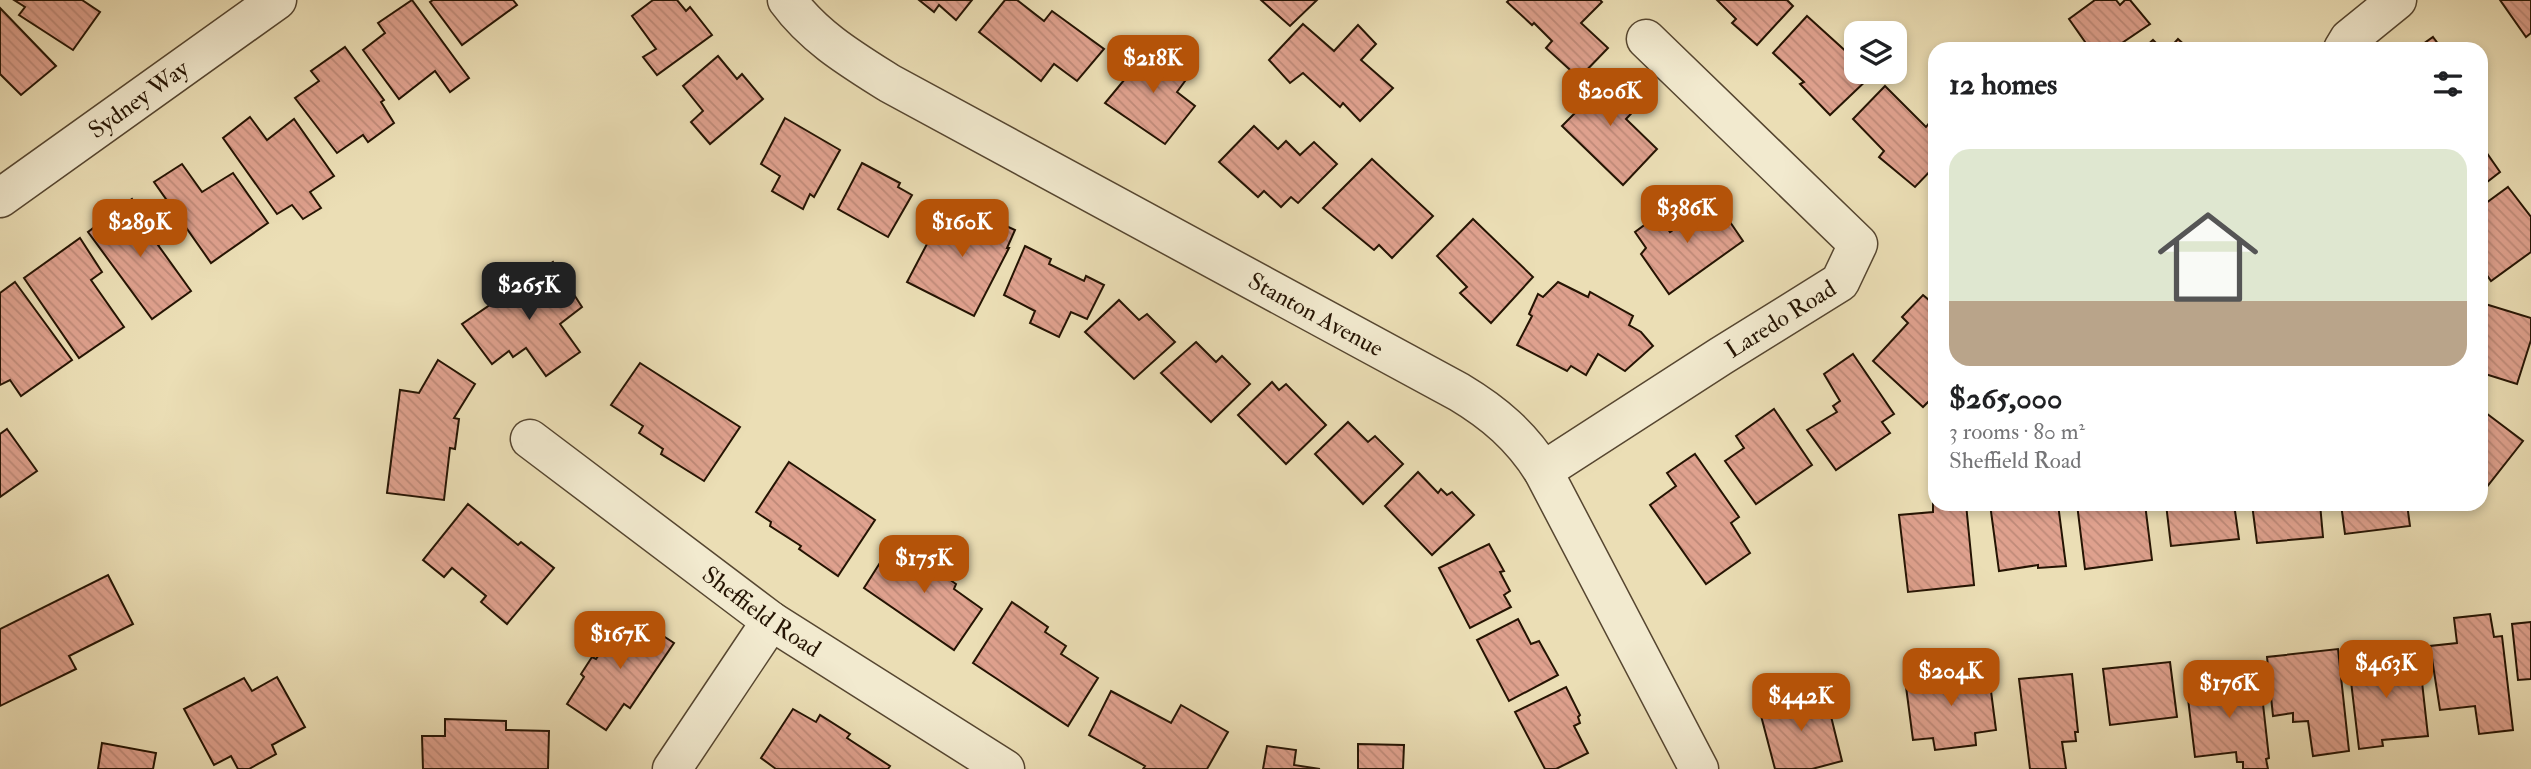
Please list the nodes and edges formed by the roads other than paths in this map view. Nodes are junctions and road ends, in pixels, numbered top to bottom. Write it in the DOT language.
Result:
graph roads {
  1 [pos="277,0"];
  2 [pos="787,0"];
  3 [pos="2397,0"];
  4 [pos="1646,39"];
  5 [pos="2347,42"];
  6 [pos="0,198"];
  7 [pos="530,439"];
  8 [pos="1543,471"];
  9 [pos="771,621"];
  10 [pos="675,767"];
  11 [pos="1005,769"];
  12 [pos="1699,769"];
  1 -- 6 [label="street, Sydney Way"];
  2 -- 8 [label="street, Stanton Avenue"];
  3 -- 5 [label="street"];
  4 -- 8 [label="street, Laredo Road"];
  7 -- 9 [label="street, Sheffield Road"];
  8 -- 12 [label="street, Stanton Avenue"];
  9 -- 10 [label="street"];
  9 -- 11 [label="street, Sheffield Road"];
}
